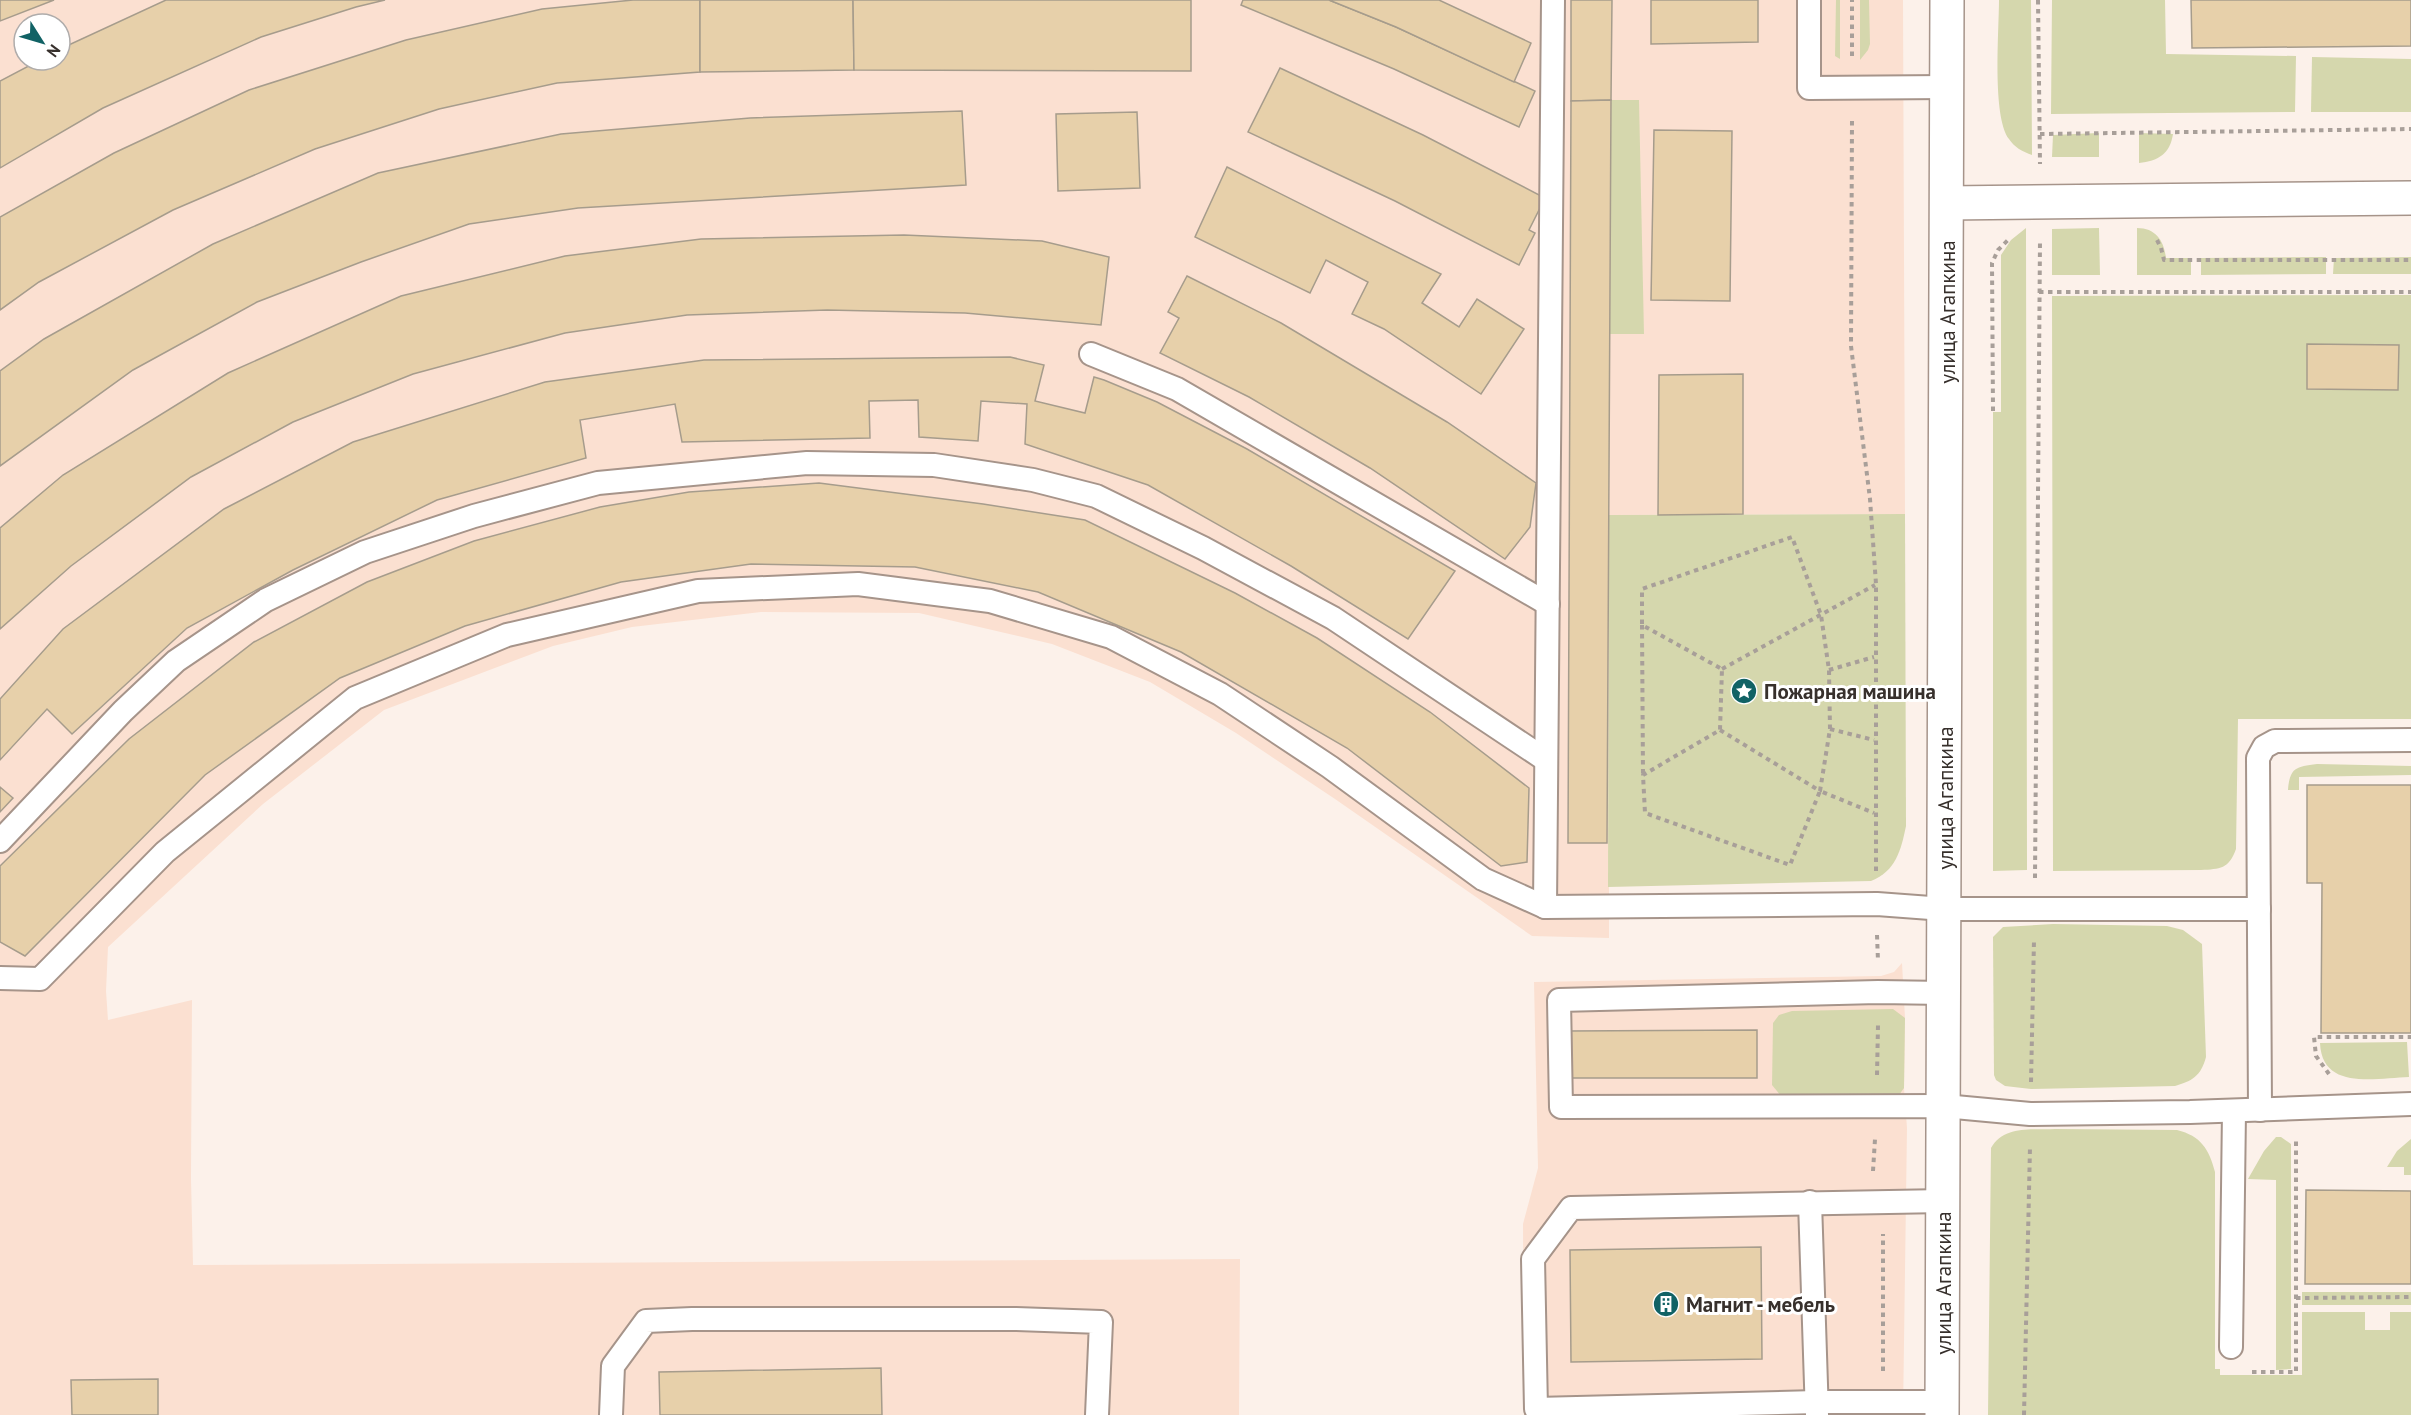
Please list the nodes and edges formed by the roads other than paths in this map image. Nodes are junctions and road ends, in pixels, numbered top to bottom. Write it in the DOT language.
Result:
graph roads {
  1 [pos="1554,0"];
  2 [pos="1809,0"];
  3 [pos="1947,0"];
  4 [pos="1947,87"];
  5 [pos="2411,198"];
  6 [pos="1947,203"];
  7 [pos="1091,354"];
  8 [pos="1548,604"];
  9 [pos="2411,740"];
  10 [pos="1546,760"];
  11 [pos="0,841"];
  12 [pos="1545,907"];
  13 [pos="1944,909"];
  14 [pos="2259,909"];
  15 [pos="0,978"];
  16 [pos="1945,993"];
  17 [pos="2411,1104"];
  18 [pos="1944,1106"];
  19 [pos="2234,1110"];
  20 [pos="2260,1110"];
  21 [pos="1944,1201"];
  22 [pos="1810,1202"];
  23 [pos="2231,1347"];
  24 [pos="1817,1408"];
  25 [pos="1942,1409"];
  26 [pos="1536,1412"];
  27 [pos="611,1415"];
  28 [pos="1097,1415"];
  1 -- 8 [label="lane"];
  2 -- 4 [label="lane"];
  3 -- 4 [label="main road, улица Агапкина"];
  4 -- 6 [label="main road, улица Агапкина"];
  5 -- 6 [label="main road"];
  6 -- 13 [label="main road, улица Агапкина"];
  7 -- 8 [label="lane"];
  8 -- 10 [label="lane"];
  9 -- 14 [label="lane"];
  10 -- 11 [label="lane"];
  10 -- 12 [label="lane"];
  12 -- 13 [label="lane"];
  12 -- 15 [label="lane"];
  13 -- 14 [label="lane"];
  13 -- 16 [label="main road, улица Агапкина"];
  14 -- 20 [label="lane"];
  16 -- 18 [label="main road, улица Агапкина"];
  16 -- 18 [label="lane"];
  17 -- 20 [label="lane"];
  18 -- 19 [label="lane"];
  18 -- 21 [label="main road, улица Агапкина"];
  19 -- 20 [label="lane"];
  19 -- 23 [label="lane"];
  21 -- 22 [label="lane"];
  21 -- 25 [label="main road, улица Агапкина"];
  22 -- 24 [label="lane"];
  22 -- 26 [label="lane"];
  24 -- 25 [label="lane"];
  24 -- 26 [label="lane"];
  27 -- 28 [label="lane"];
}
